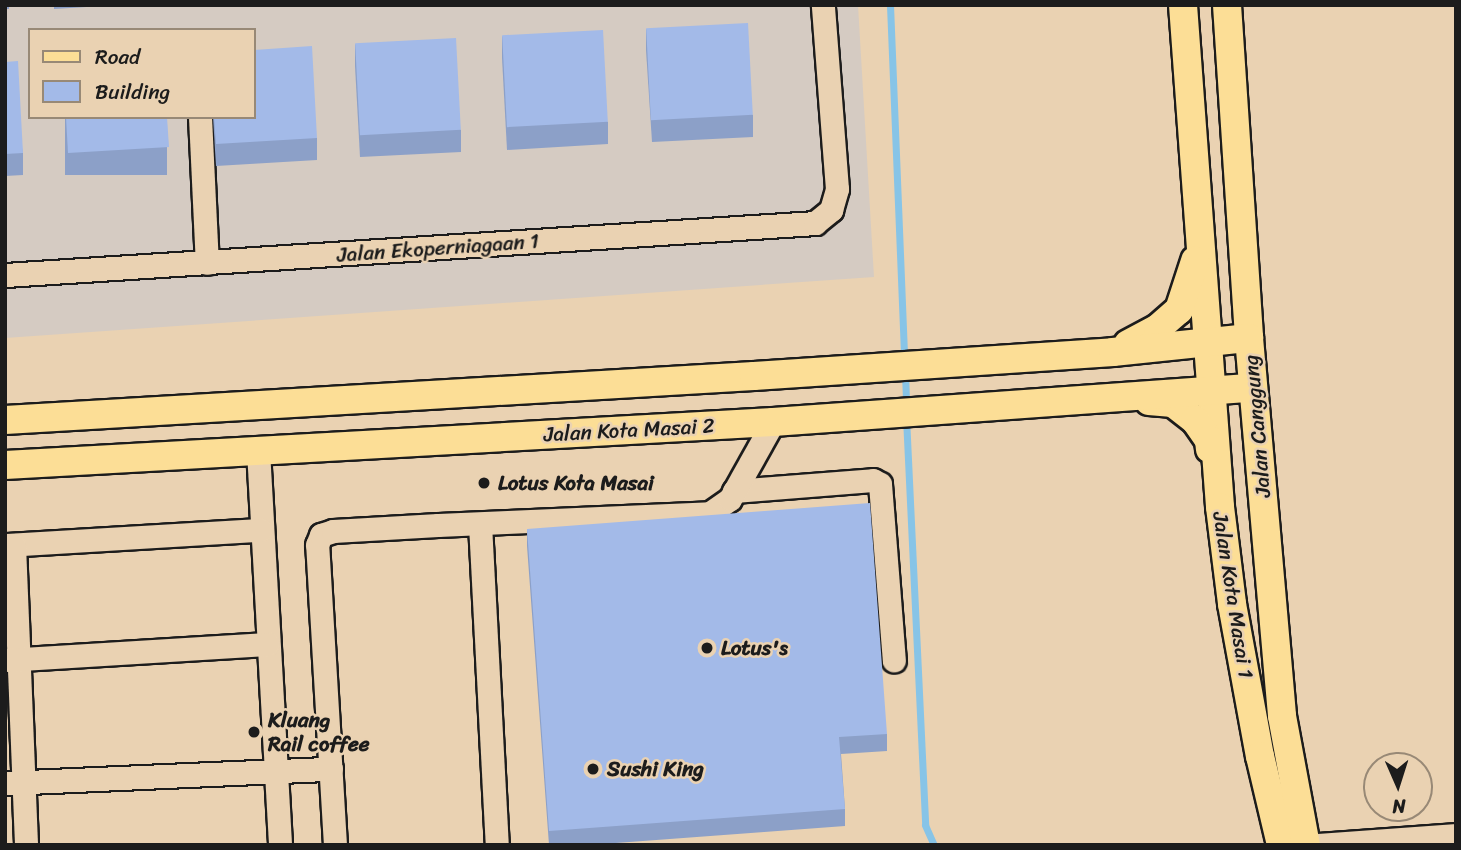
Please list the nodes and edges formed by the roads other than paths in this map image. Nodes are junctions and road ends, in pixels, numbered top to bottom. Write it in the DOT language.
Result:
graph roads {
  1 [pos="823,5"];
  2 [pos="1183,5"];
  3 [pos="1227,5"];
  4 [pos="200,119"];
  5 [pos="1200,244"];
  6 [pos="207,262"];
  7 [pos="5,275"];
  8 [pos="1249,338"];
  9 [pos="1206,342"];
  10 [pos="1113,352"];
  11 [pos="1253,388"];
  12 [pos="1210,390"];
  13 [pos="1110,398"];
  14 [pos="5,420"];
  15 [pos="773,422"];
  16 [pos="258,450"];
  17 [pos="5,465"];
  18 [pos="734,491"];
  19 [pos="1220,507"];
  20 [pos="480,524"];
  21 [pos="261,530"];
  22 [pos="9,545"];
  23 [pos="268,644"];
  24 [pos="12,660"];
  25 [pos="894,660"];
  26 [pos="331,769"];
  27 [pos="275,770"];
  28 [pos="14,783"];
  29 [pos="1456,835"];
  30 [pos="26,845"];
  31 [pos="279,845"];
  32 [pos="335,845"];
  33 [pos="497,845"];
  34 [pos="1281,845"];
  35 [pos="1306,845"];
  36 [pos="1319,845"];
  1 -- 6 [label="street, Jalan Ekoperniagaan 1"];
  2 -- 5 [label="main road"];
  3 -- 8 [label="main road, Jalan Canggung"];
  4 -- 6 [label="street"];
  5 -- 9 [label="main road"];
  5 -- 10 [label="main road"];
  6 -- 7 [label="street, Jalan Ekoperniagaan 1"];
  8 -- 9 [label="main road"];
  8 -- 11 [label="main road, Jalan Canggung"];
  9 -- 10 [label="main road"];
  9 -- 12 [label="main road, Jalan Kota Masai 1"];
  10 -- 14 [label="main road"];
  11 -- 12 [label="main road, Jalan Kota Masai 2"];
  11 -- 35 [label="main road, Jalan Canggung"];
  12 -- 13 [label="main road, Jalan Kota Masai 2"];
  12 -- 19 [label="main road, Jalan Kota Masai 1"];
  13 -- 15 [label="main road, Jalan Kota Masai 2"];
  13 -- 19 [label="main road"];
  15 -- 16 [label="main road, Jalan Kota Masai 2"];
  15 -- 18 [label="street"];
  16 -- 17 [label="main road, Jalan Kota Masai 2"];
  16 -- 21 [label="street"];
  18 -- 20 [label="street"];
  18 -- 25 [label="street"];
  19 -- 34 [label="main road, Jalan Kota Masai 1"];
  20 -- 26 [label="street"];
  20 -- 33 [label="street"];
  21 -- 22 [label="street"];
  21 -- 23 [label="street"];
  22 -- 24 [label="street"];
  23 -- 24 [label="street"];
  23 -- 27 [label="street"];
  24 -- 28 [label="street"];
  26 -- 27 [label="street"];
  26 -- 32 [label="street"];
  27 -- 28 [label="street"];
  27 -- 31 [label="street"];
  28 -- 30 [label="street"];
  29 -- 36 [label="street"];
}
